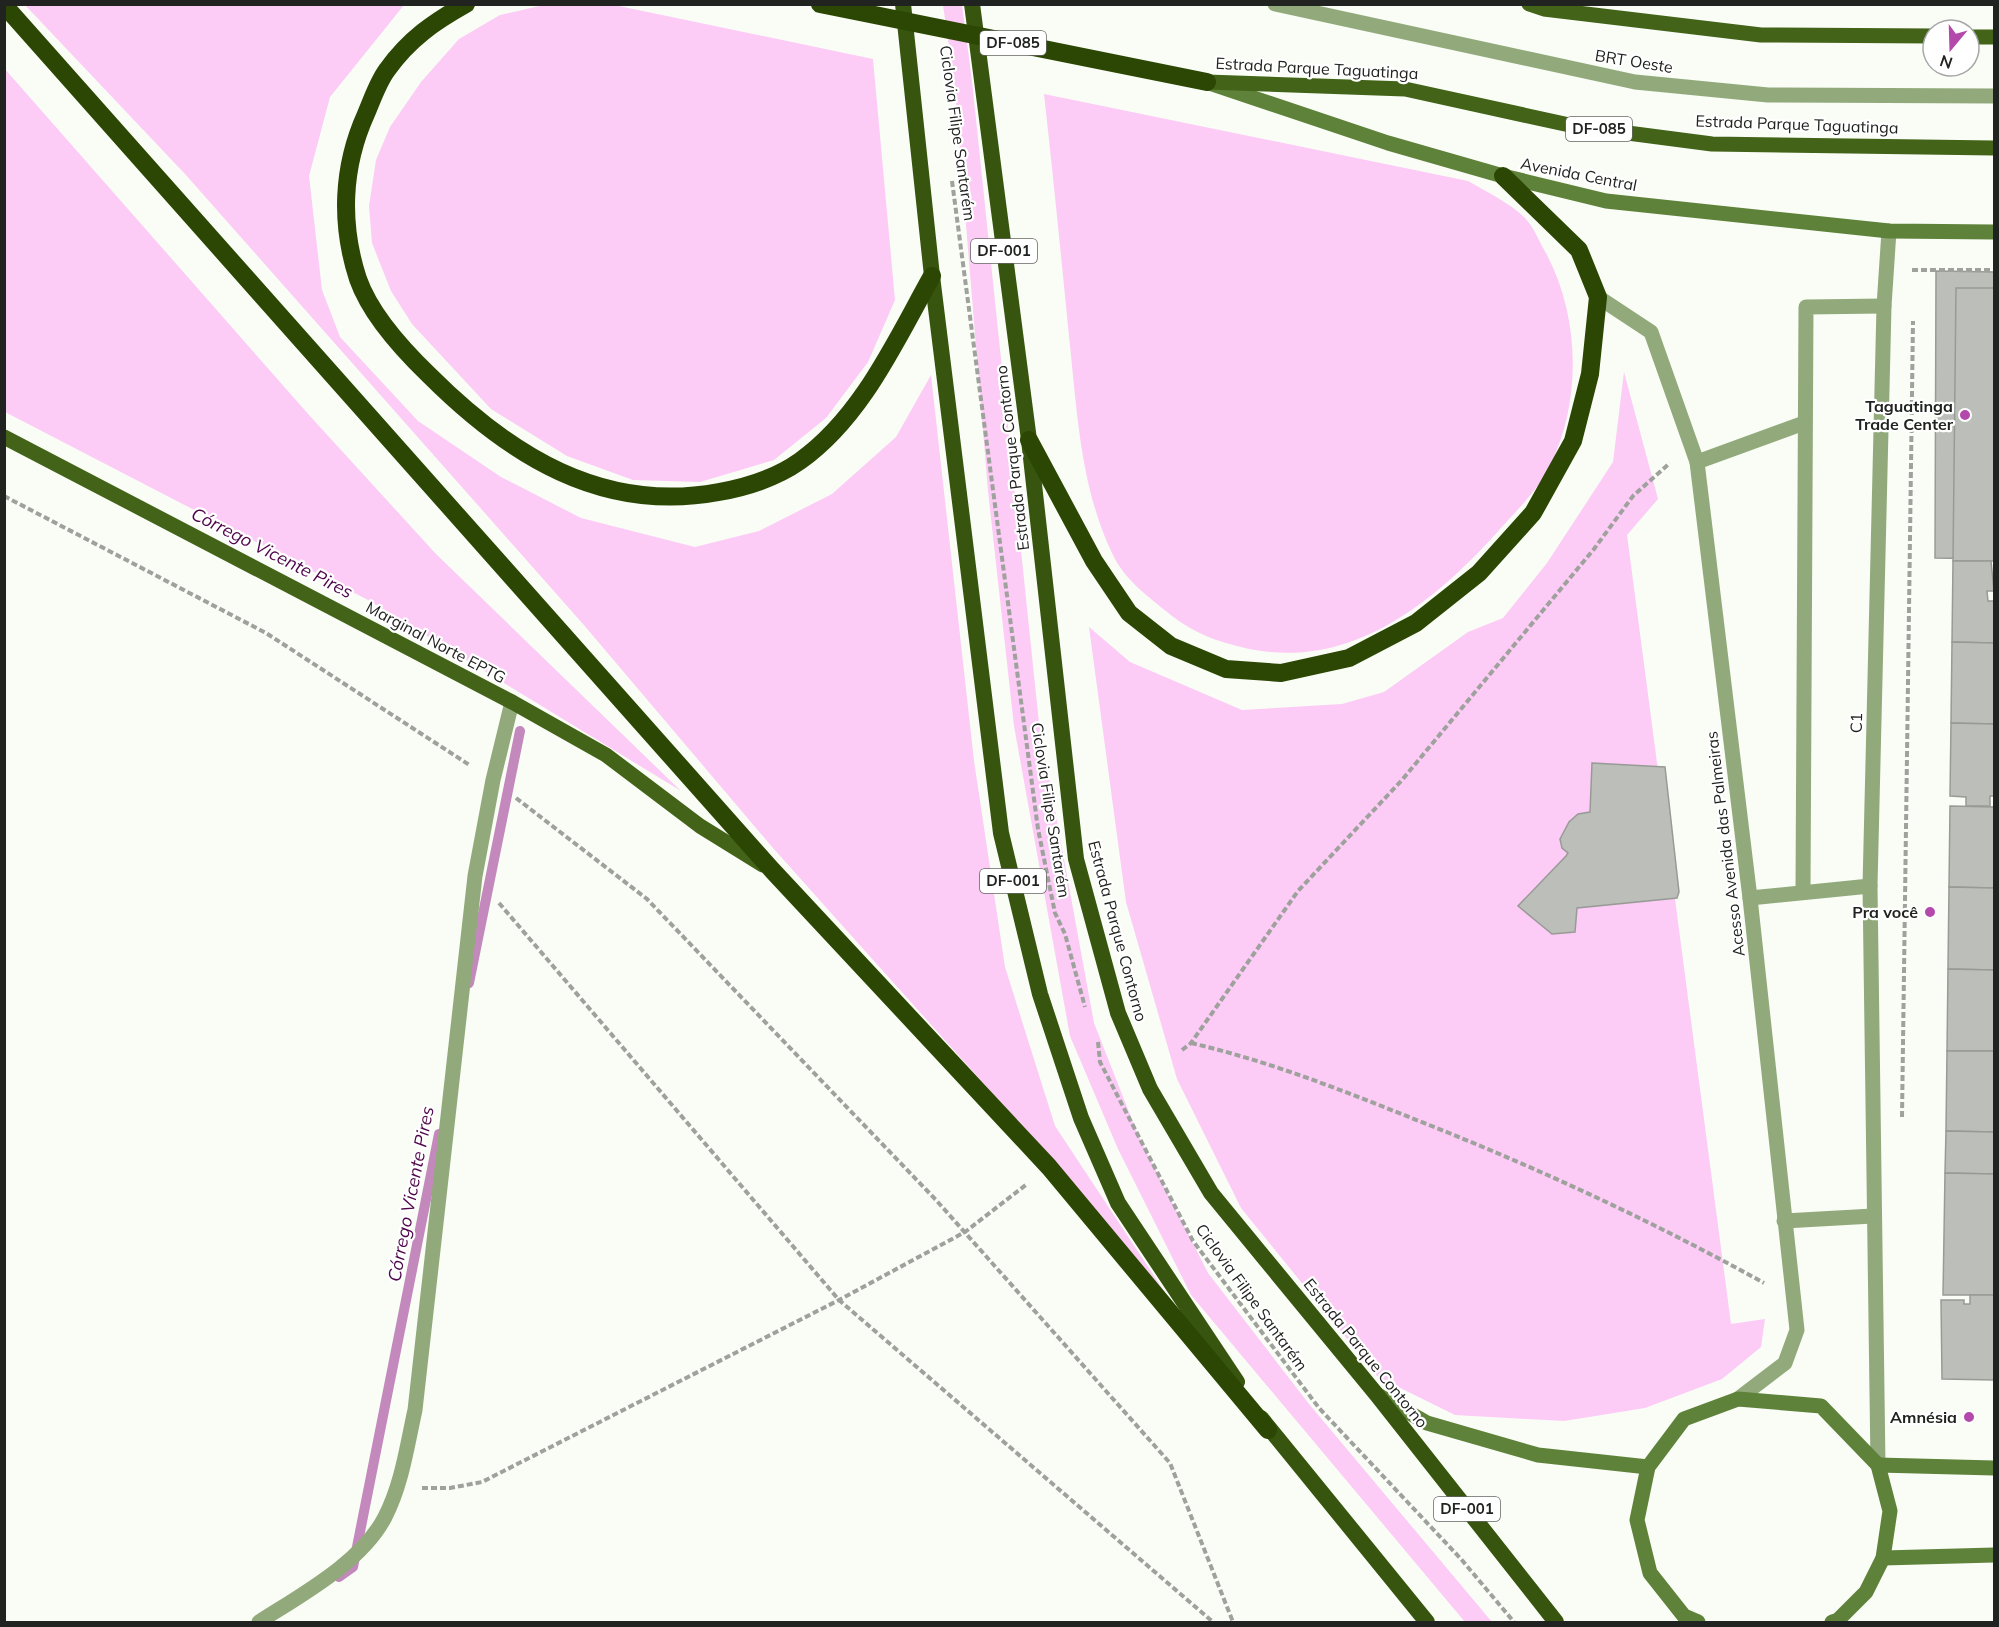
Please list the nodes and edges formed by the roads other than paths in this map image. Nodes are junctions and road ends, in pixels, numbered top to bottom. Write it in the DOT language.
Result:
graph roads {
  1 [pos="466,4"];
  2 [pos="820,4"];
  3 [pos="903,4"];
  4 [pos="972,4"];
  5 [pos="1275,4"];
  6 [pos="1529,4"];
  7 [pos="4,5"];
  8 [pos="1921,36"];
  9 [pos="1207,82"];
  10 [pos="1995,96"];
  11 [pos="1995,148"];
  12 [pos="1503,176"];
  13 [pos="1889,231"];
  14 [pos="1995,232"];
  15 [pos="932,276"];
  16 [pos="1598,297"];
  17 [pos="1884,306"];
  18 [pos="1804,423"];
  19 [pos="4,437"];
  20 [pos="1029,440"];
  21 [pos="1697,462"];
  22 [pos="512,702"];
  23 [pos="772,870"];
  24 [pos="1870,885"];
  25 [pos="1803,891"];
  26 [pos="1750,898"];
  27 [pos="1873,1216"];
  28 [pos="1784,1221"];
  29 [pos="1377,1395"];
  30 [pos="1738,1399"];
  31 [pos="1268,1430"];
  32 [pos="1878,1465"];
  33 [pos="1648,1467"];
  34 [pos="1995,1468"];
  35 [pos="1995,1555"];
  36 [pos="1884,1558"];
  37 [pos="1836,1622"];
  38 [pos="259,1623"];
  39 [pos="1427,1623"];
  40 [pos="1556,1623"];
  41 [pos="1698,1623"];
  1 -- 15 [label="highway"];
  2 -- 9 [label="highway, Estrada Parque Taguatinga / DF-085, bridge"];
  3 -- 15 [label="highway, DF-001"];
  4 -- 20 [label="highway, Estrada Parque Contorno / DF-001"];
  5 -- 10 [label="street, BRT Oeste"];
  6 -- 8 [label="main road"];
  7 -- 23 [label="highway"];
  9 -- 11 [label="main road, Estrada Parque Taguatinga / DF-085"];
  9 -- 12 [label="main road, Avenida Central / DF-085"];
  12 -- 13 [label="main road, Avenida Central / DF-085"];
  12 -- 16 [label="highway"];
  13 -- 14 [label="main road, Avenida Central / DF-085"];
  13 -- 17 [label="street, C1"];
  15 -- 31 [label="highway, DF-001"];
  16 -- 20 [label="highway"];
  16 -- 21 [label="street, Acesso Avenida das Palmeiras"];
  17 -- 18 [label="street"];
  17 -- 24 [label="street, C1"];
  18 -- 21 [label="street"];
  18 -- 25 [label="street"];
  19 -- 22 [label="main road, Marginal Norte EPTG"];
  20 -- 29 [label="highway, Estrada Parque Contorno / DF-001"];
  21 -- 26 [label="street, Acesso Avenida das Palmeiras"];
  22 -- 23 [label="main road, Marginal Norte EPTG"];
  22 -- 38 [label="street"];
  23 -- 31 [label="highway"];
  24 -- 25 [label="street"];
  24 -- 27 [label="street, C1"];
  25 -- 26 [label="street"];
  26 -- 28 [label="street, Acesso Avenida das Palmeiras"];
  27 -- 28 [label="street"];
  27 -- 32 [label="street, C1"];
  28 -- 30 [label="street, Acesso Avenida das Palmeiras"];
  29 -- 33 [label="main road"];
  29 -- 40 [label="highway, Estrada Parque Contorno / DF-001"];
  30 -- 32 [label="main road"];
  30 -- 33 [label="main road"];
  31 -- 39 [label="highway, DF-001"];
  32 -- 34 [label="main road"];
  32 -- 36 [label="main road"];
  33 -- 41 [label="main road"];
  35 -- 36 [label="main road"];
  36 -- 37 [label="main road"];
}
